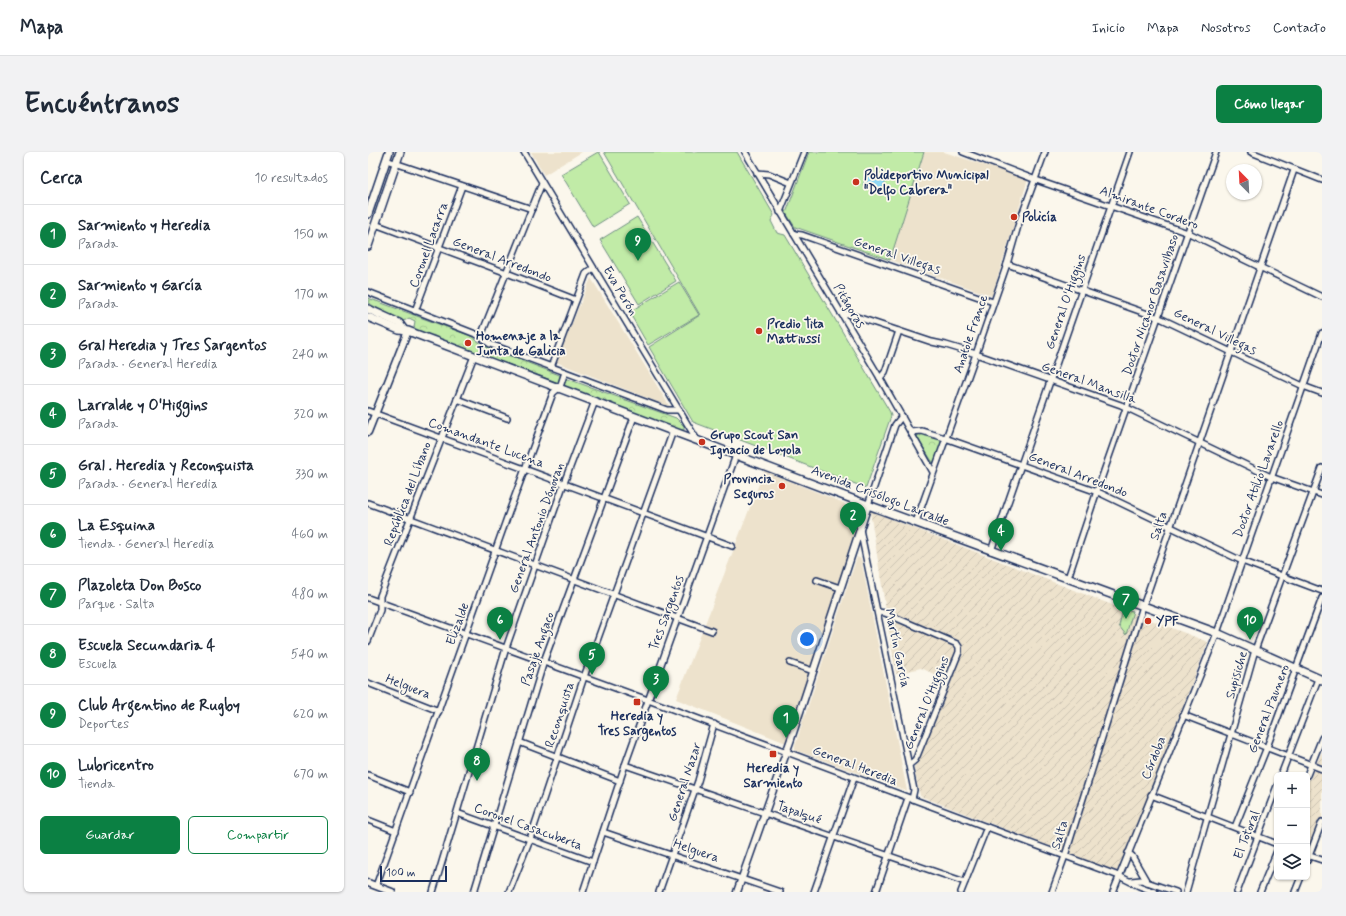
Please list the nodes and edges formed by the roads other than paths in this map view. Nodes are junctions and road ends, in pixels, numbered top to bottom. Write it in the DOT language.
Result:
graph roads {
  1 [pos="389,152"];
  2 [pos="400,152"];
  3 [pos="524,152"];
  4 [pos="745,152"];
  5 [pos="804,152"];
  6 [pos="966,152"];
  7 [pos="1045,152"];
  8 [pos="1130,152"];
  9 [pos="1216,152"];
  10 [pos="1251,152"];
  11 [pos="386,160"];
  12 [pos="396,163"];
  13 [pos="1294,170"];
  14 [pos="757,173"];
  15 [pos="1036,180"];
  16 [pos="1322,180"];
  17 [pos="542,183"];
  18 [pos="792,183"];
  19 [pos="462,186"];
  20 [pos="1112,206"];
  21 [pos="532,209"];
  22 [pos="780,212"];
  23 [pos="368,214"];
  24 [pos="375,224"];
  25 [pos="1187,233"];
  26 [pos="794,234"];
  27 [pos="368,246"];
  28 [pos="440,248"];
  29 [pos="1007,264"];
  30 [pos="593,268"];
  31 [pos="1261,268"];
  32 [pos="507,273"];
  33 [pos="1082,290"];
  34 [pos="368,292"];
  35 [pos="1322,297"];
  36 [pos="576,300"];
  37 [pos="993,302"];
  38 [pos="368,305"];
  39 [pos="368,309"];
  40 [pos="416,311"];
  41 [pos="841,313"];
  42 [pos="368,317"];
  43 [pos="1158,317"];
  44 [pos="388,318"];
  45 [pos="406,330"];
  46 [pos="899,331"];
  47 [pos="1322,334"];
  48 [pos="481,336"];
  49 [pos="1231,352"];
  50 [pos="976,354"];
  51 [pos="474,356"];
  52 [pos="551,367"];
  53 [pos="565,372"];
  54 [pos="880,378"];
  55 [pos="1050,381"];
  56 [pos="1304,386"];
  57 [pos="558,388"];
  58 [pos="1322,393"];
  59 [pos="457,399"];
  60 [pos="595,401"];
  61 [pos="1127,407"];
  62 [pos="679,410"];
  63 [pos="368,411"];
  64 [pos="375,413"];
  65 [pos="902,416"];
  66 [pos="634,417"];
  67 [pos="507,418"];
  68 [pos="673,431"];
  69 [pos="368,432"];
  70 [pos="911,432"];
  71 [pos="945,438"];
  72 [pos="441,439"];
  73 [pos="697,440"];
  74 [pos="1200,442"];
  75 [pos="736,455"];
  76 [pos="1021,465"];
  77 [pos="525,468"];
  78 [pos="1322,468"];
  79 [pos="933,472"];
  80 [pos="1271,477"];
  81 [pos="564,483"];
  82 [pos="1096,492"];
  83 [pos="1313,492"];
  84 [pos="1322,495"];
  85 [pos="604,498"];
  86 [pos="858,501"];
  87 [pos="368,502"];
  88 [pos="869,503"];
  89 [pos="643,514"];
  90 [pos="411,519"];
  91 [pos="916,522"];
  92 [pos="1170,526"];
  93 [pos="860,529"];
  94 [pos="706,537"];
  95 [pos="732,546"];
  96 [pos="496,550"];
  97 [pos="991,551"];
  98 [pos="1242,560"];
  99 [pos="535,565"];
  100 [pos="1282,576"];
  101 [pos="1068,578"];
  102 [pos="574,580"];
  103 [pos="817,580"];
  104 [pos="840,588"];
  105 [pos="1322,591"];
  106 [pos="614,595"];
  107 [pos="368,598"];
  108 [pos="1322,598"];
  109 [pos="380,603"];
  110 [pos="1142,606"];
  111 [pos="878,612"];
  112 [pos="677,618"];
  113 [pos="712,631"];
  114 [pos="1217,633"];
  115 [pos="466,634"];
  116 [pos="368,641"];
  117 [pos="506,648"];
  118 [pos="1255,650"];
  119 [pos="544,661"];
  120 [pos="790,662"];
  121 [pos="1296,669"];
  122 [pos="813,671"];
  123 [pos="584,677"];
  124 [pos="1320,680"];
  125 [pos="368,683"];
  126 [pos="648,700"];
  127 [pos="439,711"];
  128 [pos="1183,716"];
  129 [pos="714,724"];
  130 [pos="1231,733"];
  131 [pos="1322,738"];
  132 [pos="519,742"];
  133 [pos="1267,747"];
  134 [pos="786,751"];
  135 [pos="1288,755"];
  136 [pos="558,757"];
  137 [pos="1311,764"];
  138 [pos="625,765"];
  139 [pos="909,765"];
  140 [pos="1322,769"];
  141 [pos="1282,772"];
  142 [pos="1308,772"];
  143 [pos="368,775"];
  144 [pos="854,778"];
  145 [pos="620,781"];
  146 [pos="696,788"];
  147 [pos="410,792"];
  148 [pos="1274,794"];
  149 [pos="1151,795"];
  150 [pos="910,798"];
  151 [pos="457,813"];
  152 [pos="766,813"];
  153 [pos="1207,816"];
  154 [pos="368,820"];
  155 [pos="1322,822"];
  156 [pos="494,826"];
  157 [pos="1235,827"];
  158 [pos="987,828"];
  159 [pos="396,831"];
  160 [pos="603,832"];
  161 [pos="834,836"];
  162 [pos="1258,836"];
  163 [pos="530,839"];
  164 [pos="1274,843"];
  165 [pos="1310,850"];
  166 [pos="1128,853"];
  167 [pos="672,855"];
  168 [pos="888,855"];
  169 [pos="1066,856"];
  170 [pos="1310,856"];
  171 [pos="1274,858"];
  172 [pos="1322,860"];
  173 [pos="593,862"];
  174 [pos="1119,876"];
  175 [pos="742,878"];
  176 [pos="1300,880"];
  177 [pos="1131,881"];
  178 [pos="965,882"];
  179 [pos="1147,882"];
  180 [pos="368,883"];
  181 [pos="376,886"];
  182 [pos="1139,886"];
  183 [pos="392,892"];
  184 [pos="433,892"];
  185 [pos="474,892"];
  186 [pos="509,892"];
  187 [pos="584,892"];
  188 [pos="659,892"];
  189 [pos="737,892"];
  190 [pos="780,892"];
  191 [pos="814,892"];
  192 [pos="876,892"];
  193 [pos="961,892"];
  194 [pos="1052,892"];
  195 [pos="1113,892"];
  196 [pos="1138,892"];
  197 [pos="1155,892"];
  198 [pos="1176,892"];
  199 [pos="1186,892"];
  200 [pos="1237,892"];
  201 [pos="1260,892"];
  202 [pos="1296,892"];
  1 -- 11 [label="main road"];
  2 -- 12 [label="main road"];
  3 -- 17 [label="street, Eva Perón"];
  4 -- 14 [label="street, Pitágoras"];
  5 -- 18 [label="street"];
  6 -- 15 [label="street, Almirante Cordero"];
  7 -- 15 [label="street, Anatole France"];
  8 -- 20 [label="street, General O'Higgins"];
  9 -- 25 [label="street, Doctor Nicanor Basavilbaso"];
  10 -- 13 [label="street"];
  11 -- 12 [label="street"];
  11 -- 23 [label="main road"];
  12 -- 19 [label="street"];
  12 -- 24 [label="main road"];
  13 -- 16 [label="street"];
  13 -- 31 [label="street, Salta"];
  14 -- 18 [label="street"];
  14 -- 22 [label="street, Pitágoras"];
  15 -- 20 [label="street, Almirante Cordero"];
  15 -- 29 [label="street, Anatole France"];
  17 -- 21 [label="street"];
  17 -- 30 [label="street, Eva Perón"];
  18 -- 22 [label="street"];
  19 -- 21 [label="street"];
  19 -- 28 [label="street, Coronel Lacarra"];
  20 -- 25 [label="street, Almirante Cordero"];
  20 -- 33 [label="street, General O'Higgins"];
  21 -- 32 [label="street"];
  22 -- 26 [label="street, Pitágoras"];
  24 -- 27 [label="main road"];
  24 -- 28 [label="street, General Arredondo"];
  25 -- 31 [label="street, Almirante Cordero"];
  25 -- 43 [label="street, Doctor Nicanor Basavilbaso"];
  26 -- 37 [label="street, General Villegas"];
  26 -- 41 [label="street, Pitágoras"];
  28 -- 32 [label="street, General Arredondo"];
  28 -- 40 [label="street, Coronel Lacarra"];
  29 -- 33 [label="street, General Villegas"];
  29 -- 37 [label="street, Anatole France"];
  30 -- 36 [label="street"];
  30 -- 62 [label="street, Eva Perón"];
  31 -- 35 [label="street, Almirante Cordero"];
  31 -- 49 [label="street, Salta"];
  32 -- 36 [label="street, General Arredondo"];
  32 -- 48 [label="street"];
  33 -- 43 [label="street, General Villegas"];
  33 -- 55 [label="street, General O'Higgins"];
  34 -- 40 [label="street"];
  36 -- 52 [label="street"];
  37 -- 50 [label="street, Anatole France"];
  38 -- 44 [label="main road"];
  39 -- 44 [label="main road, Avenida Crisólogo Larralde"];
  40 -- 48 [label="street"];
  41 -- 46 [label="street, General Mansilla"];
  41 -- 54 [label="street, Pitágoras"];
  42 -- 45 [label="main road, Avenida Crisólogo Larralde"];
  43 -- 49 [label="street, General Villegas"];
  43 -- 61 [label="street, Doctor Nicanor Basavilbaso"];
  44 -- 45 [label="main road, Avenida Crisólogo Larralde"];
  45 -- 51 [label="main road, Avenida Crisólogo Larralde"];
  45 -- 64 [label="street"];
  46 -- 50 [label="street, General Mansilla"];
  46 -- 54 [label="street"];
  47 -- 56 [label="street, Doctor Atilio Lavarello"];
  48 -- 52 [label="street"];
  49 -- 56 [label="street, General Villegas"];
  49 -- 74 [label="street, Salta"];
  50 -- 55 [label="street, General Mansilla"];
  50 -- 71 [label="street, Anatole France"];
  51 -- 57 [label="main road, Avenida Crisólogo Larralde"];
  51 -- 59 [label="street, República del Líbano"];
  52 -- 53 [label="street"];
  53 -- 57 [label="street, Elizalde"];
  53 -- 62 [label="street"];
  54 -- 65 [label="street, Pitágoras"];
  55 -- 61 [label="street, General Mansilla"];
  55 -- 76 [label="street, General O'Higgins"];
  56 -- 58 [label="street, General Villegas"];
  56 -- 80 [label="street, Doctor Atilio Lavarello"];
  57 -- 60 [label="main road, Avenida Crisólogo Larralde"];
  57 -- 77 [label="street, Elizalde"];
  59 -- 67 [label="street"];
  59 -- 72 [label="street, República del Líbano"];
  60 -- 66 [label="main road, Avenida Crisólogo Larralde"];
  60 -- 81 [label="street, General Antonio Dónovan"];
  61 -- 74 [label="street, General Mansilla"];
  61 -- 82 [label="street, Doctor Nicanor Basavilbaso"];
  62 -- 73 [label="street, Eva Perón"];
  63 -- 64 [label="street, Comandante Lucena"];
  64 -- 69 [label="street"];
  64 -- 72 [label="street, Comandante Lucena"];
  65 -- 70 [label="street, Pitágoras"];
  65 -- 88 [label="street"];
  66 -- 68 [label="main road, Avenida Crisólogo Larralde"];
  66 -- 85 [label="street, Pasaje Angaco"];
  68 -- 73 [label="main road, Avenida Crisólogo Larralde"];
  68 -- 89 [label="street, Reconquista"];
  70 -- 71 [label="street, General Arredondo"];
  70 -- 79 [label="street, Pitágoras"];
  71 -- 76 [label="street, General Arredondo"];
  71 -- 79 [label="street, Anatole France"];
  72 -- 77 [label="street, Comandante Lucena"];
  72 -- 90 [label="street, República del Líbano"];
  73 -- 75 [label="main road, Avenida Crisólogo Larralde"];
  74 -- 80 [label="street, General Mansilla"];
  74 -- 92 [label="street, Salta"];
  75 -- 86 [label="main road, Avenida Crisólogo Larralde"];
  75 -- 94 [label="street, Tres Sargentos"];
  76 -- 82 [label="street, General Arredondo"];
  76 -- 97 [label="street, General O'Higgins"];
  77 -- 81 [label="street, Comandante Lucena"];
  77 -- 96 [label="street, Elizalde"];
  78 -- 83 [label="street, Supisiche"];
  79 -- 91 [label="street, Anatole France"];
  80 -- 83 [label="street, General Mansilla"];
  80 -- 98 [label="street, Doctor Atilio Lavarello"];
  81 -- 85 [label="street, Comandante Lucena"];
  81 -- 99 [label="street, General Antonio Dónovan"];
  82 -- 92 [label="street, General Arredondo"];
  82 -- 101 [label="street, Doctor Nicanor Basavilbaso"];
  83 -- 84 [label="street, General Mansilla"];
  83 -- 100 [label="street, Supisiche"];
  85 -- 89 [label="street, Comandante Lucena"];
  85 -- 102 [label="street, Pasaje Angaco"];
  86 -- 88 [label="main road, Avenida Crisólogo Larralde"];
  86 -- 93 [label="street, Martín García"];
  87 -- 90 [label="street"];
  88 -- 91 [label="main road, Avenida Crisólogo Larralde"];
  88 -- 93 [label="street"];
  89 -- 94 [label="street, Comandante Lucena"];
  89 -- 106 [label="street, Reconquista"];
  90 -- 96 [label="street"];
  90 -- 109 [label="street, República del Líbano"];
  91 -- 97 [label="main road, Avenida Crisólogo Larralde"];
  92 -- 98 [label="street, General Arredondo"];
  92 -- 110 [label="street, Salta"];
  93 -- 104 [label="street"];
  93 -- 111 [label="street, Martín García"];
  94 -- 95 [label="street, Comandante Lucena"];
  94 -- 112 [label="street, Tres Sargentos"];
  96 -- 99 [label="street"];
  96 -- 115 [label="street, Elizalde"];
  97 -- 101 [label="main road, Avenida Crisólogo Larralde"];
  98 -- 100 [label="street, General Arredondo"];
  98 -- 114 [label="street, Doctor Atilio Lavarello"];
  99 -- 102 [label="street"];
  99 -- 117 [label="street, General Antonio Dónovan"];
  100 -- 105 [label="street, General Arredondo"];
  100 -- 118 [label="street, Supisiche"];
  101 -- 110 [label="main road, Avenida Crisólogo Larralde"];
  102 -- 106 [label="street"];
  102 -- 119 [label="street, Pasaje Angaco"];
  103 -- 104 [label="street"];
  104 -- 122 [label="street"];
  106 -- 112 [label="street"];
  106 -- 123 [label="street, Reconquista"];
  107 -- 109 [label="street, General Heredia"];
  108 -- 121 [label="street, General Paunero"];
  109 -- 115 [label="street, General Heredia"];
  109 -- 116 [label="street, República del Líbano"];
  110 -- 114 [label="main road, Avenida Crisólogo Larralde"];
  110 -- 169 [label="street, Salta"];
  111 -- 139 [label="street, Martín García"];
  111 -- 139 [label="street, General O'Higgins"];
  112 -- 113 [label="street"];
  112 -- 126 [label="street, Tres Sargentos"];
  114 -- 118 [label="main road, Avenida Crisólogo Larralde"];
  114 -- 128 [label="street, Córdoba"];
  115 -- 117 [label="street, General Heredia"];
  115 -- 127 [label="street, Elizalde"];
  117 -- 119 [label="street, General Heredia"];
  117 -- 151 [label="street, General Antonio Dónovan"];
  118 -- 121 [label="main road, Avenida Crisólogo Larralde"];
  118 -- 130 [label="street, Supisiche"];
  119 -- 123 [label="street, General Heredia"];
  119 -- 132 [label="street, Pasaje Angaco"];
  120 -- 122 [label="street"];
  121 -- 124 [label="main road, Avenida Crisólogo Larralde"];
  121 -- 133 [label="street, General Paunero"];
  122 -- 134 [label="street"];
  123 -- 126 [label="street, General Heredia"];
  123 -- 136 [label="street, Reconquista"];
  124 -- 135 [label="street"];
  125 -- 127 [label="street, Helguera"];
  126 -- 129 [label="street, General Heredia"];
  126 -- 138 [label="street, Tres Sargentos"];
  127 -- 147 [label="street, Elizalde"];
  128 -- 130 [label="street"];
  128 -- 149 [label="street, Córdoba"];
  129 -- 134 [label="street, General Heredia"];
  129 -- 146 [label="street, General Nazar"];
  130 -- 133 [label="street"];
  130 -- 153 [label="street, Supisiche"];
  131 -- 137 [label="street"];
  132 -- 136 [label="street"];
  132 -- 156 [label="street, Pasaje Angaco"];
  133 -- 135 [label="street"];
  133 -- 157 [label="street, General Paunero"];
  134 -- 144 [label="street, General Heredia"];
  134 -- 152 [label="street"];
  135 -- 137 [label="street"];
  135 -- 141 [label="street"];
  136 -- 145 [label="street"];
  136 -- 163 [label="street, Reconquista"];
  137 -- 140 [label="street"];
  137 -- 142 [label="street"];
  138 -- 145 [label="street, Tres Sargentos"];
  138 -- 146 [label="street, Tapalqué"];
  139 -- 150 [label="street, Martín García"];
  143 -- 147 [label="street"];
  144 -- 150 [label="street, General Heredia"];
  144 -- 161 [label="street"];
  145 -- 160 [label="street, Tres Sargentos"];
  146 -- 152 [label="street, Tapalqué"];
  146 -- 167 [label="street, General Nazar"];
  147 -- 159 [label="street, Elizalde"];
  148 -- 162 [label="street, El Totoral"];
  149 -- 153 [label="street"];
  149 -- 166 [label="street, Córdoba"];
  150 -- 158 [label="street, General Heredia"];
  150 -- 168 [label="street"];
  151 -- 156 [label="street, Coronel Casacuberta"];
  151 -- 184 [label="street, General Antonio Dónovan"];
  152 -- 161 [label="street, Tapalqué"];
  152 -- 175 [label="street"];
  153 -- 157 [label="street"];
  153 -- 199 [label="street, Supisiche"];
  154 -- 159 [label="street"];
  155 -- 165 [label="street"];
  156 -- 163 [label="street, Coronel Casacuberta"];
  156 -- 185 [label="street, Pasaje Angaco"];
  157 -- 162 [label="street"];
  158 -- 169 [label="street, General Heredia"];
  158 -- 178 [label="street"];
  159 -- 181 [label="street, Elizalde"];
  160 -- 167 [label="street, Helguera"];
  160 -- 173 [label="street, Tres Sargentos"];
  161 -- 168 [label="street, Tapalqué"];
  161 -- 191 [label="street"];
  162 -- 164 [label="street"];
  162 -- 200 [label="street, El Totoral"];
  163 -- 173 [label="street, Coronel Casacuberta"];
  163 -- 186 [label="street, Reconquista"];
  166 -- 174 [label="street, Córdoba"];
  166 -- 179 [label="street"];
  167 -- 175 [label="street, Helguera"];
  167 -- 188 [label="street, General Nazar"];
  168 -- 178 [label="street, Tapalqué"];
  168 -- 192 [label="street"];
  169 -- 174 [label="street, General Heredia"];
  169 -- 194 [label="street, Salta"];
  170 -- 172 [label="street"];
  171 -- 201 [label="street"];
  173 -- 187 [label="street, Tres Sargentos"];
  174 -- 177 [label="street, General Heredia"];
  174 -- 195 [label="street, Córdoba"];
  175 -- 189 [label="street"];
  175 -- 190 [label="street, Helguera"];
  176 -- 202 [label="street"];
  177 -- 179 [label="street, General Heredia"];
  177 -- 182 [label="street, General Heredia"];
  178 -- 193 [label="street"];
  179 -- 198 [label="street, General Heredia"];
  180 -- 181 [label="street"];
  181 -- 183 [label="street"];
  182 -- 196 [label="street"];
  182 -- 197 [label="street, General Heredia"];
}
